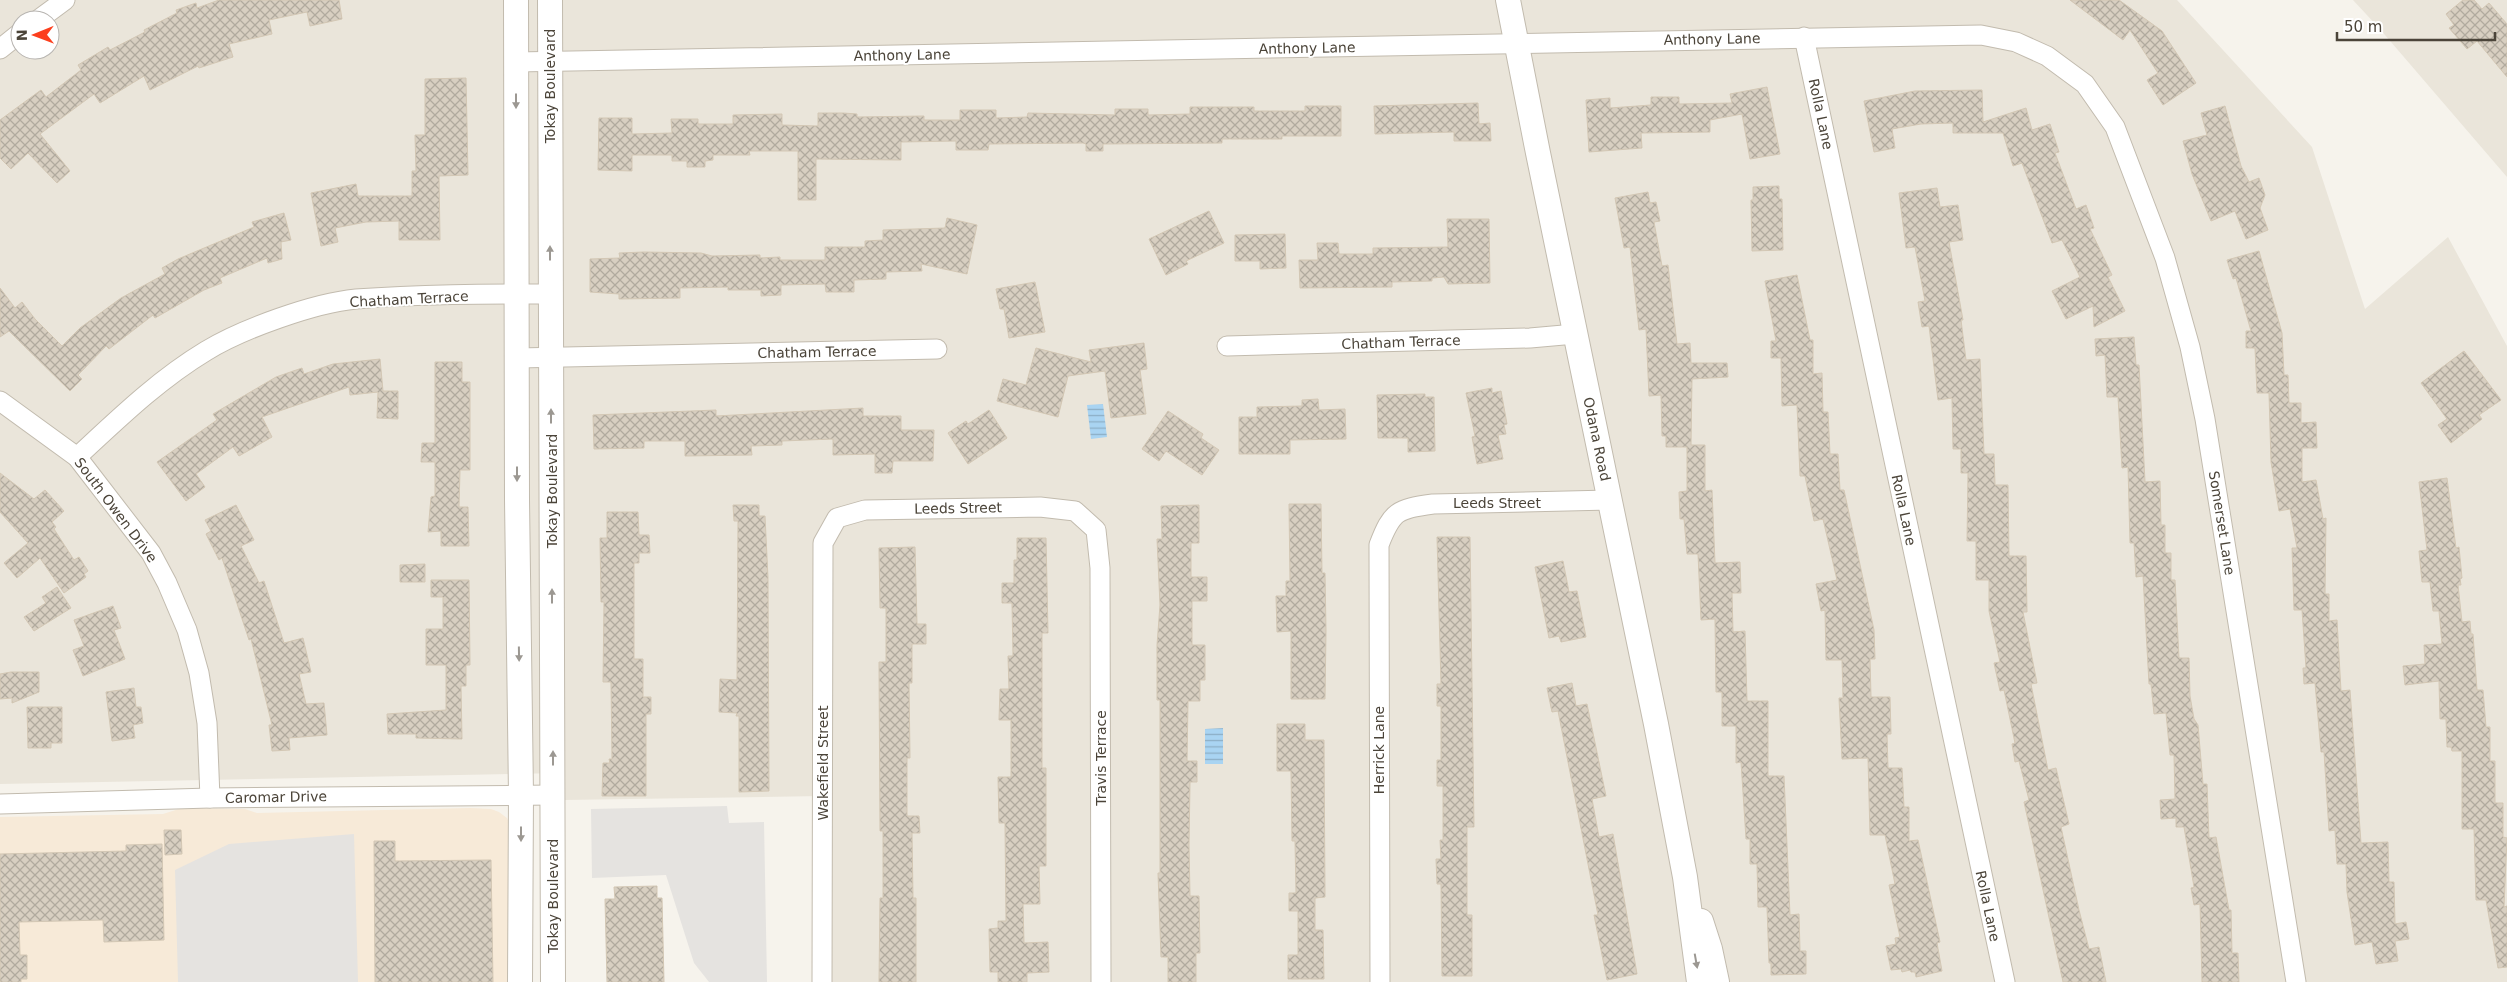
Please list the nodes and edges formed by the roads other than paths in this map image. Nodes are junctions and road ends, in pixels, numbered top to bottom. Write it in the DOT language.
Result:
graph roads {
  1 [pos="65,0"];
  2 [pos="516,0"];
  3 [pos="550,0"];
  4 [pos="1508,0"];
  5 [pos="52,10"];
  6 [pos="1804,37"];
  7 [pos="10,41"];
  8 [pos="1517,43"];
  9 [pos="0,49"];
  10 [pos="551,61"];
  11 [pos="516,62"];
  12 [pos="2085,84"];
  13 [pos="517,294"];
  14 [pos="549,294"];
  15 [pos="1575,334"];
  16 [pos="1227,346"];
  17 [pos="937,349"];
  18 [pos="551,357"];
  19 [pos="518,358"];
  20 [pos="0,401"];
  21 [pos="77,457"];
  22 [pos="1610,500"];
  23 [pos="1389,520"];
  24 [pos="1096,535"];
  25 [pos="823,543"];
  26 [pos="521,795"];
  27 [pos="553,795"];
  28 [pos="210,798"];
  29 [pos="0,804"];
  30 [pos="1685,878"];
  31 [pos="520,982"];
  32 [pos="553,982"];
  33 [pos="822,982"];
  34 [pos="1101,982"];
  35 [pos="1380,982"];
  36 [pos="1699,982"];
  37 [pos="1717,982"];
  38 [pos="2004,982"];
  39 [pos="2296,982"];
  1 -- 5 [label="street"];
  2 -- 11 [label="street"];
  3 -- 10 [label="street, Tokay Boulevard"];
  4 -- 8 [label="street, Odana Road"];
  6 -- 8 [label="street, Anthony Lane"];
  6 -- 12 [label="street, Anthony Lane"];
  6 -- 38 [label="street, Rolla Lane"];
  7 -- 9 [label="street"];
  8 -- 10 [label="street, Anthony Lane"];
  8 -- 15 [label="street, Odana Road"];
  10 -- 11 [label="street, Anthony Lane"];
  14 -- 10 [label="street, Tokay Boulevard, one-way"];
  11 -- 13 [label="street, one-way"];
  12 -- 39 [label="street, Somerset Lane"];
  13 -- 14 [label="street, Chatham Terrace"];
  13 -- 19 [label="street"];
  13 -- 21 [label="street, Chatham Terrace"];
  14 -- 18 [label="street, Tokay Boulevard"];
  15 -- 16 [label="street, Chatham Terrace"];
  15 -- 22 [label="street, Odana Road"];
  17 -- 18 [label="street, Chatham Terrace"];
  18 -- 19 [label="street, Chatham Terrace"];
  27 -- 18 [label="street, Tokay Boulevard, one-way"];
  19 -- 26 [label="street, one-way"];
  20 -- 21 [label="street, South Owen Drive"];
  21 -- 28 [label="street, South Owen Drive"];
  22 -- 23 [label="street, Leeds Street"];
  22 -- 30 [label="street, Odana Road"];
  23 -- 35 [label="street, Herrick Lane"];
  24 -- 25 [label="street, Leeds Street"];
  24 -- 34 [label="street, Travis Terrace"];
  25 -- 33 [label="street, Wakefield Street"];
  26 -- 27 [label="street, Caromar Drive"];
  26 -- 28 [label="street, Caromar Drive"];
  26 -- 31 [label="street, one-way"];
  27 -- 32 [label="street, Tokay Boulevard"];
  28 -- 29 [label="street, Caromar Drive"];
  30 -- 36 [label="street, Odana Road, one-way"];
  30 -- 37 [label="street, Odana Road"];
}
